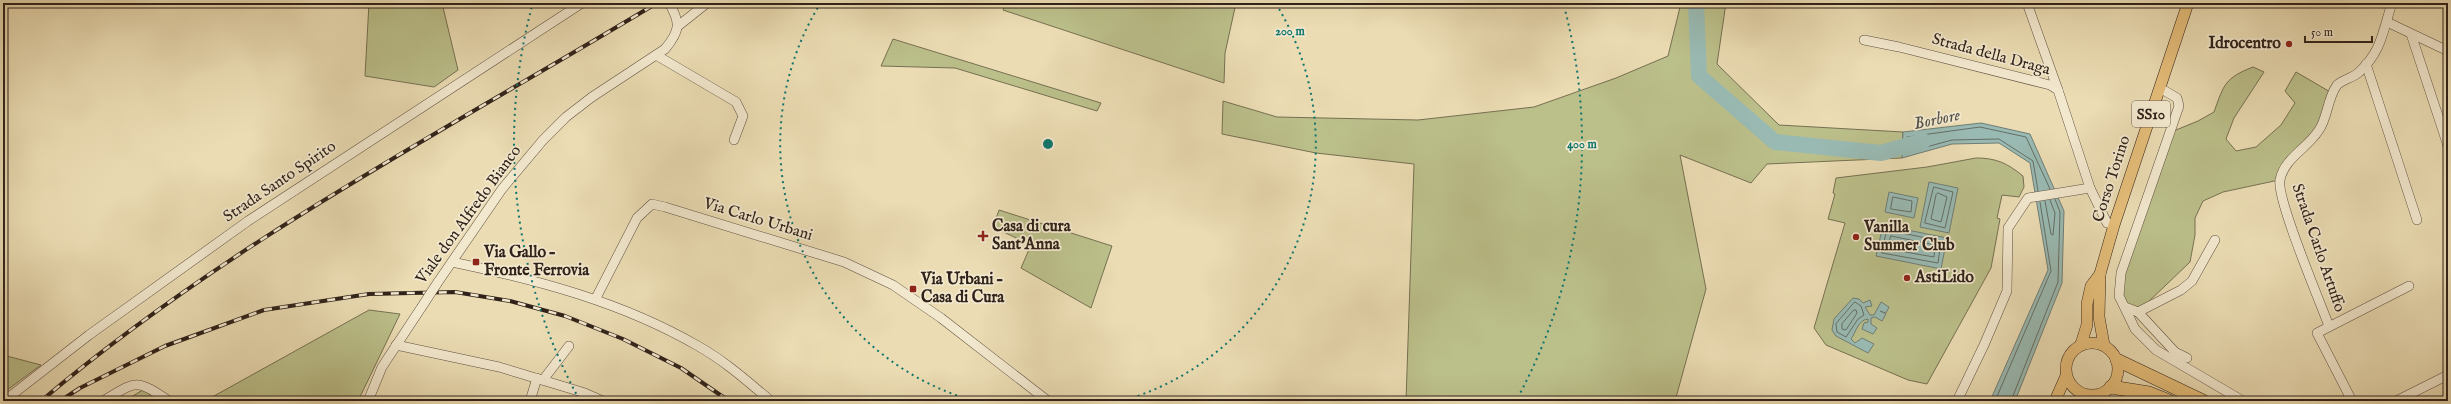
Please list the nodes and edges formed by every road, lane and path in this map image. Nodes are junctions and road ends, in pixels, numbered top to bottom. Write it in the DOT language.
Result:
graph roads {
  1 [pos="582,3"];
  2 [pos="707,3"];
  3 [pos="2027,3"];
  4 [pos="2188,3"];
  5 [pos="2392,3"];
  6 [pos="671,6"];
  7 [pos="2387,22"];
  8 [pos="678,26"];
  9 [pos="2412,34"];
  10 [pos="1864,40"];
  11 [pos="2448,51"];
  12 [pos="656,55"];
  13 [pos="2366,64"];
  14 [pos="2160,88"];
  15 [pos="2058,90"];
  16 [pos="734,140"];
  17 [pos="2448,146"];
  18 [pos="2090,188"];
  19 [pos="2417,220"];
  20 [pos="2114,225"];
  21 [pos="2215,240"];
  22 [pos="452,262"];
  23 [pos="2100,274"];
  24 [pos="2409,286"];
  25 [pos="596,298"];
  26 [pos="2124,307"];
  27 [pos="2138,312"];
  28 [pos="2329,326"];
  29 [pos="2082,344"];
  30 [pos="396,345"];
  31 [pos="2104,345"];
  32 [pos="569,346"];
  33 [pos="2187,358"];
  34 [pos="2117,360"];
  35 [pos="2066,376"];
  36 [pos="2444,377"];
  37 [pos="540,379"];
  38 [pos="2111,387"];
  39 [pos="2081,398"];
  40 [pos="4,401"];
  41 [pos="104,401"];
  42 [pos="169,401"];
  43 [pos="368,401"];
  44 [pos="530,401"];
  45 [pos="603,401"];
  46 [pos="771,401"];
  47 [pos="1048,401"];
  48 [pos="1957,401"];
  49 [pos="2055,401"];
  50 [pos="2169,401"];
  51 [pos="2203,401"];
  52 [pos="2243,401"];
  53 [pos="2352,401"];
  54 [pos="2396,401"];
  1 -- 40 [label="street, Strada Santo Spirito"];
  2 -- 8 [label="street, Viale don Alfredo Bianco"];
  3 -- 15 [label="street"];
  4 -- 14 [label="main road, Corso Torino / SS10"];
  5 -- 7 [label="street, Strada Carlo Artuffo"];
  6 -- 8 [label="street"];
  7 -- 9 [label="street"];
  7 -- 13 [label="street, Strada Carlo Artuffo"];
  8 -- 12 [label="street, Viale don Alfredo Bianco"];
  9 -- 11 [label="street"];
  9 -- 17 [label="street"];
  10 -- 15 [label="street, Strada della Draga"];
  12 -- 16 [label="street"];
  12 -- 22 [label="street, Viale don Alfredo Bianco"];
  13 -- 19 [label="street"];
  13 -- 28 [label="street, Strada Carlo Artuffo"];
  14 -- 20 [label="main road, Corso Torino / SS10"];
  14 -- 26 [label="street"];
  15 -- 18 [label="street, Strada della Draga"];
  18 -- 20 [label="street, Strada della Draga"];
  18 -- 48 [label="street"];
  20 -- 23 [label="main road, Corso Torino / SS10"];
  21 -- 27 [label="street"];
  22 -- 25 [label="street"];
  22 -- 30 [label="street, Viale don Alfredo Bianco, bridge"];
  23 -- 29 [label="main road, Corso Torino"];
  23 -- 31 [label="main road, Corso Torino"];
  24 -- 28 [label="street"];
  25 -- 46 [label="street"];
  25 -- 47 [label="street, Via Carlo Urbani"];
  26 -- 27 [label="street"];
  26 -- 52 [label="street"];
  27 -- 33 [label="street"];
  28 -- 53 [label="street"];
  29 -- 31 [label="main road"];
  29 -- 35 [label="main road"];
  30 -- 37 [label="street"];
  30 -- 43 [label="street, Viale don Alfredo Bianco"];
  31 -- 34 [label="main road"];
  32 -- 37 [label="street"];
  34 -- 38 [label="main road"];
  34 -- 51 [label="highway"];
  35 -- 39 [label="main road"];
  35 -- 49 [label="main road"];
  36 -- 54 [label="street"];
  37 -- 44 [label="street"];
  37 -- 45 [label="street"];
  38 -- 39 [label="main road"];
  38 -- 50 [label="highway"];
  41 -- 42 [label="street"];
}
